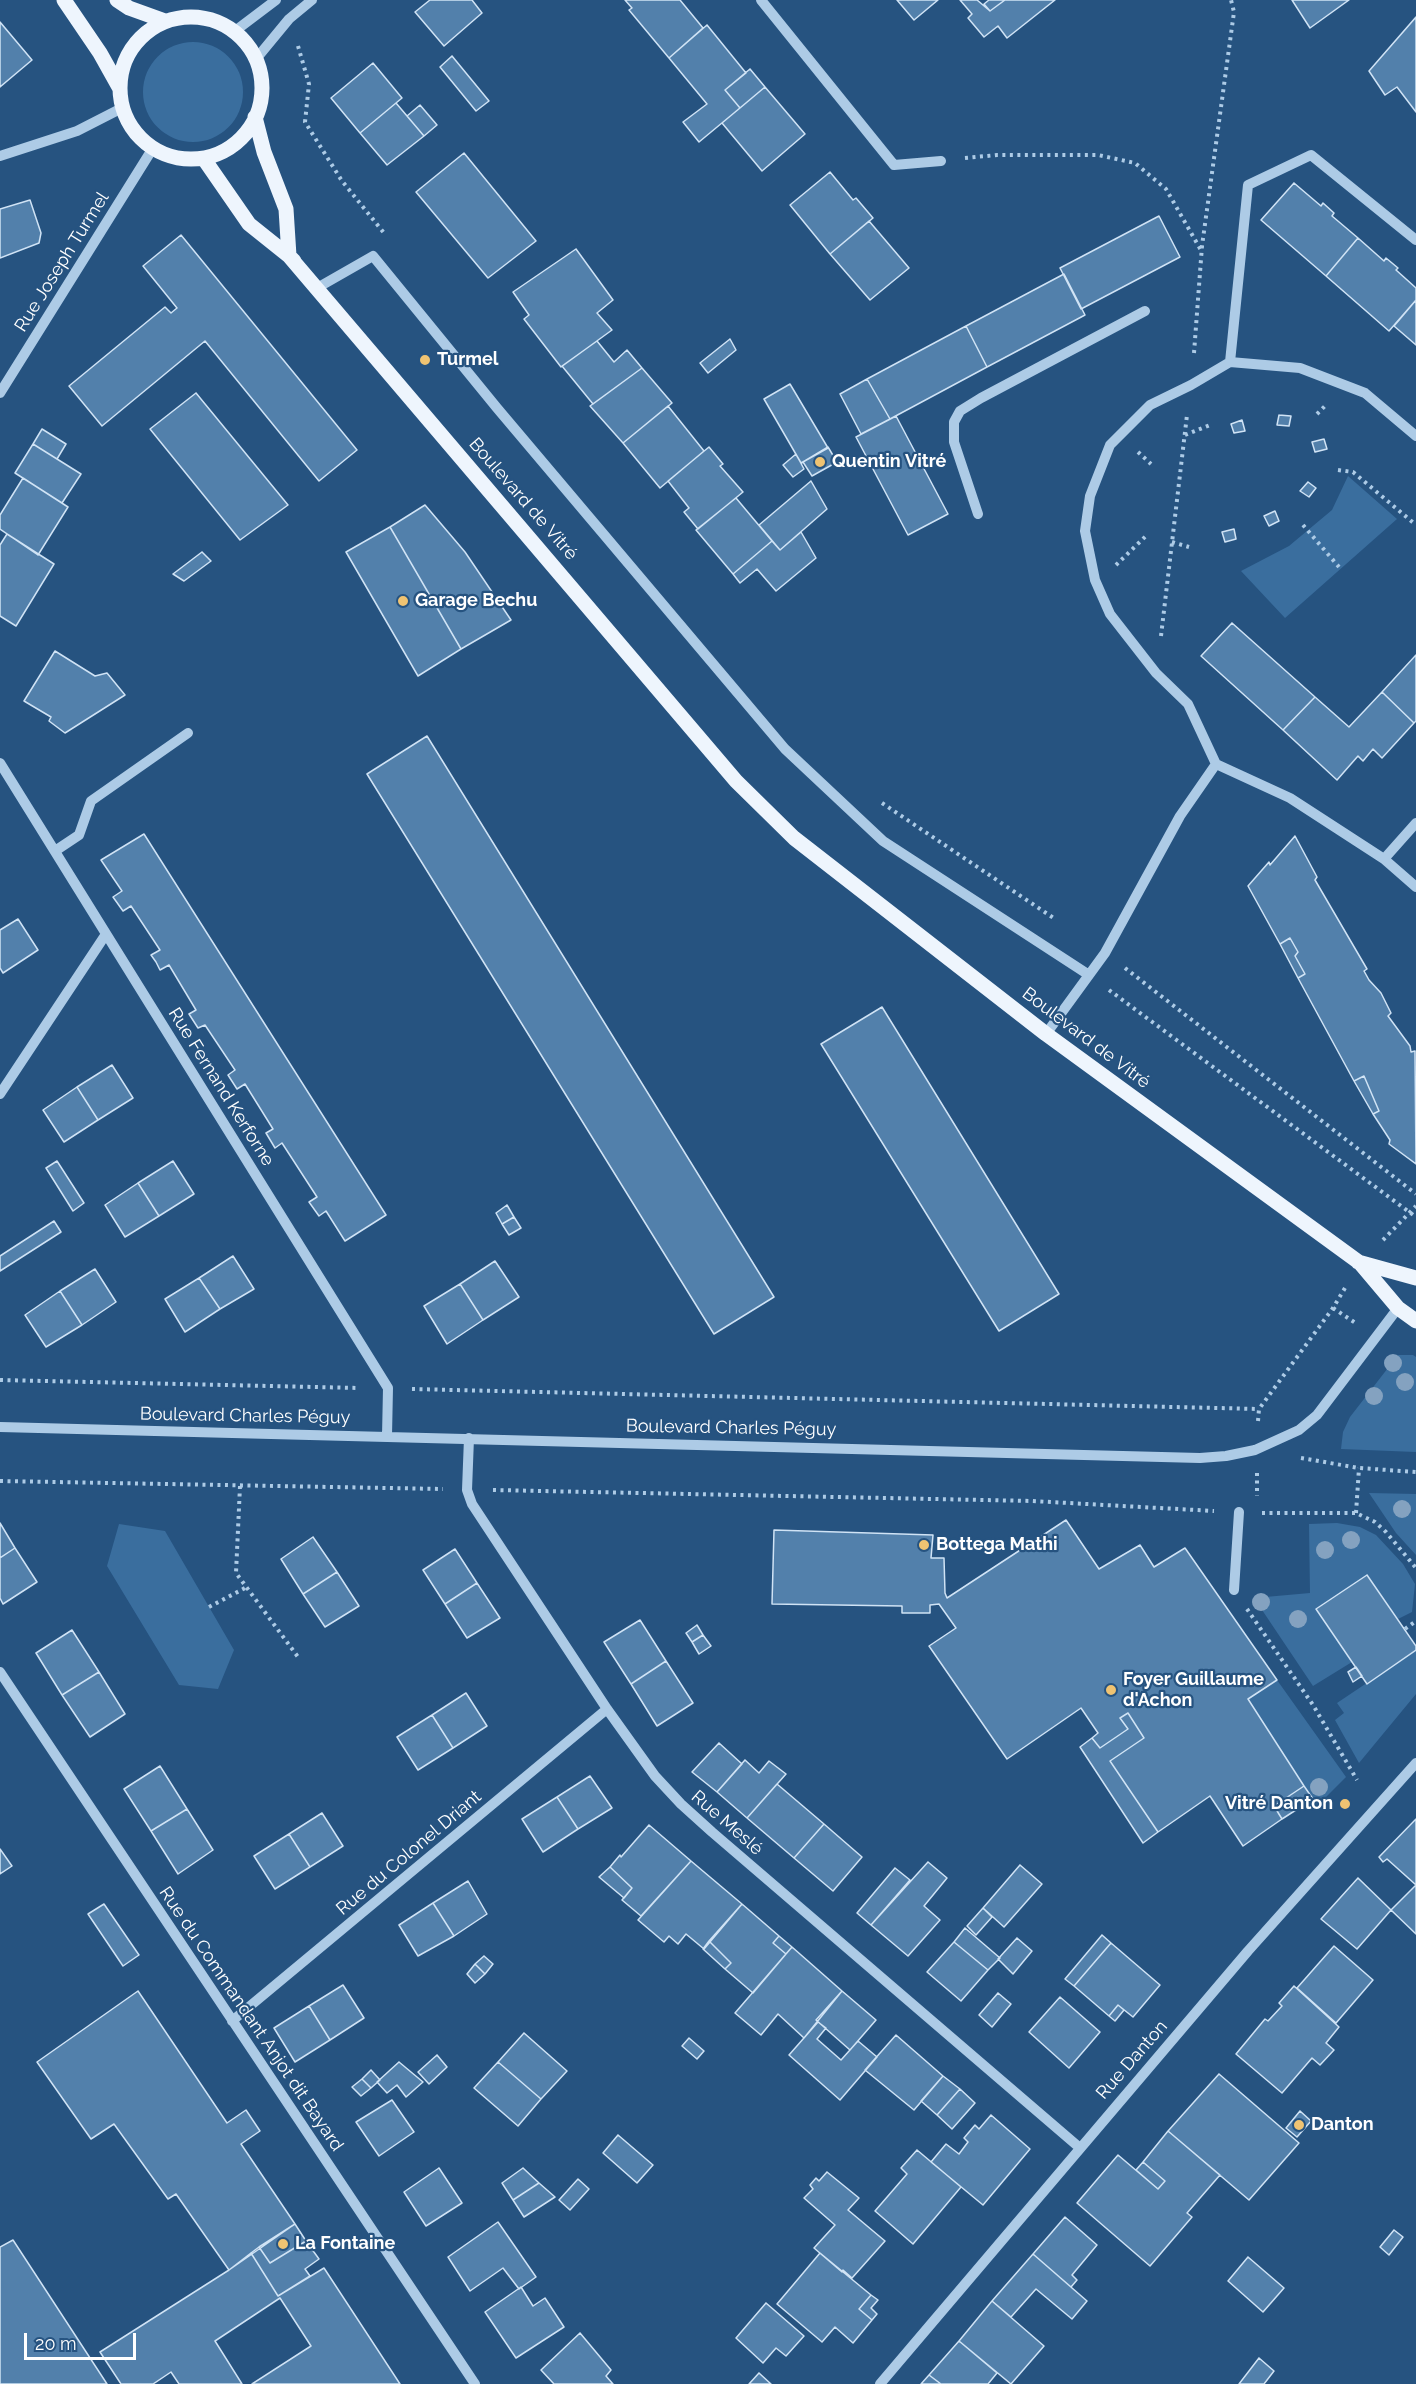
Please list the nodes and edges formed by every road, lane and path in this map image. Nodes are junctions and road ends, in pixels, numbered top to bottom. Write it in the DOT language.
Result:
graph roads {
  1 [pos="64,0"];
  2 [pos="117,0"];
  3 [pos="276,0"];
  4 [pos="312,0"];
  5 [pos="761,0"];
  6 [pos="1231,0"];
  7 [pos="289,19"];
  8 [pos="165,21"];
  9 [pos="234,31"];
  10 [pos="256,59"];
  11 [pos="119,87"];
  12 [pos="122,108"];
  13 [pos="255,117"];
  14 [pos="153,148"];
  15 [pos="0,156"];
  16 [pos="204,159"];
  17 [pos="941,161"];
  18 [pos="387,236"];
  19 [pos="1416,240"];
  20 [pos="1202,252"];
  21 [pos="290,256"];
  22 [pos="317,288"];
  23 [pos="1145,311"];
  24 [pos="1230,362"];
  25 [pos="1191,385"];
  26 [pos="0,393"];
  27 [pos="1210,424"];
  28 [pos="1185,435"];
  29 [pos="1416,436"];
  30 [pos="1338,470"];
  31 [pos="978,514"];
  32 [pos="1304,525"];
  33 [pos="1416,525"];
  34 [pos="1148,534"];
  35 [pos="1172,543"];
  36 [pos="1189,547"];
  37 [pos="1339,567"];
  38 [pos="1097,585"];
  39 [pos="1156,673"];
  40 [pos="188,733"];
  41 [pos="0,763"];
  42 [pos="1216,764"];
  43 [pos="878,800"];
  44 [pos="1416,823"];
  45 [pos="55,851"];
  46 [pos="1384,859"];
  47 [pos="1416,887"];
  48 [pos="1059,923"];
  49 [pos="106,934"];
  50 [pos="1105,953"];
  51 [pos="1089,975"];
  52 [pos="1046,1034"];
  53 [pos="0,1094"];
  54 [pos="1416,1194"];
  55 [pos="1416,1206"];
  56 [pos="1410,1213"];
  57 [pos="1416,1217"];
  58 [pos="1360,1263"];
  59 [pos="1416,1278"];
  60 [pos="1398,1308"];
  61 [pos="1416,1321"];
  62 [pos="0,1380"];
  63 [pos="388,1388"];
  64 [pos="1259,1409"];
  65 [pos="0,1427"];
  66 [pos="387,1436"];
  67 [pos="469,1438"];
  68 [pos="1256,1450"];
  69 [pos="1359,1468"];
  70 [pos="1416,1472"];
  71 [pos="240,1486"];
  72 [pos="1239,1512"];
  73 [pos="1257,1513"];
  74 [pos="1356,1513"];
  75 [pos="1416,1568"];
  76 [pos="247,1587"];
  77 [pos="1234,1590"];
  78 [pos="209,1607"];
  79 [pos="1416,1621"];
  80 [pos="1405,1629"];
  81 [pos="298,1657"];
  82 [pos="0,1672"];
  83 [pos="607,1709"];
  84 [pos="1416,1763"];
  85 [pos="1357,1780"];
  86 [pos="232,2021"];
  87 [pos="1080,2148"];
  88 [pos="475,2384"];
  89 [pos="880,2384"];
  1 -- 11 [label="main road"];
  2 -- 8 [label="main road"];
  3 -- 9 [label="street"];
  4 -- 7 [label="street"];
  5 -- 17 [label="street"];
  6 -- 20 [label="path"];
  7 -- 10 [label="street"];
  7 -- 18 [label="path"];
  8 -- 9 [label="main road"];
  8 -- 11 [label="main road"];
  9 -- 10 [label="main road"];
  10 -- 13 [label="main road"];
  11 -- 12 [label="main road"];
  12 -- 14 [label="main road"];
  12 -- 15 [label="street"];
  13 -- 16 [label="main road"];
  13 -- 21 [label="main road"];
  14 -- 16 [label="main road"];
  14 -- 26 [label="street, Rue Joseph Turmel"];
  16 -- 21 [label="main road, Boulevard de Vitré"];
  17 -- 20 [label="path"];
  19 -- 24 [label="street"];
  20 -- 25 [label="path"];
  21 -- 22 [label="main road, Boulevard de Vitré"];
  22 -- 51 [label="street"];
  22 -- 52 [label="main road, Boulevard de Vitré"];
  23 -- 31 [label="street"];
  24 -- 25 [label="street"];
  24 -- 29 [label="street"];
  25 -- 28 [label="path"];
  25 -- 38 [label="street"];
  27 -- 28 [label="path"];
  28 -- 35 [label="path"];
  30 -- 33 [label="path"];
  32 -- 37 [label="path"];
  34 -- 38 [label="path"];
  35 -- 36 [label="path"];
  35 -- 39 [label="path"];
  38 -- 39 [label="street"];
  39 -- 42 [label="street"];
  40 -- 45 [label="street"];
  41 -- 45 [label="street, Rue Fernand Kerforne"];
  42 -- 46 [label="street"];
  42 -- 50 [label="street"];
  43 -- 48 [label="path"];
  44 -- 46 [label="street"];
  45 -- 49 [label="street, Rue Fernand Kerforne"];
  46 -- 47 [label="street"];
  49 -- 53 [label="street"];
  49 -- 63 [label="street, Rue Fernand Kerforne"];
  50 -- 51 [label="street"];
  50 -- 54 [label="path"];
  51 -- 52 [label="street"];
  51 -- 56 [label="path"];
  52 -- 58 [label="main road, Boulevard de Vitré"];
  55 -- 56 [label="path"];
  56 -- 57 [label="path"];
  56 -- 58 [label="path"];
  58 -- 59 [label="main road, Boulevard de Vitré"];
  58 -- 60 [label="main road, Boulevard de Vitré"];
  60 -- 61 [label="main road, Boulevard de Vitré"];
  60 -- 68 [label="street, Boulevard Charles Péguy"];
  62 -- 63 [label="path"];
  63 -- 64 [label="path"];
  63 -- 66 [label="street"];
  65 -- 66 [label="street, Boulevard Charles Péguy"];
  66 -- 67 [label="street, Boulevard Charles Péguy"];
  67 -- 68 [label="street, Boulevard Charles Péguy"];
  67 -- 83 [label="street, Rue Meslé"];
  68 -- 69 [label="path"];
  69 -- 70 [label="path"];
  69 -- 74 [label="path"];
  71 -- 76 [label="path"];
  72 -- 77 [label="street"];
  73 -- 74 [label="path"];
  74 -- 75 [label="path"];
  76 -- 78 [label="path"];
  76 -- 81 [label="path"];
  77 -- 85 [label="path"];
  79 -- 80 [label="path"];
  82 -- 86 [label="street, Rue du Commandant Anjot dit Bayard"];
  83 -- 86 [label="street, Rue du Colonel Driant"];
  83 -- 87 [label="street, Rue Meslé"];
  84 -- 87 [label="street, Rue Danton"];
  86 -- 88 [label="street, Rue du Commandant Anjot dit Bayard"];
  87 -- 89 [label="street, Rue Danton"];
}
